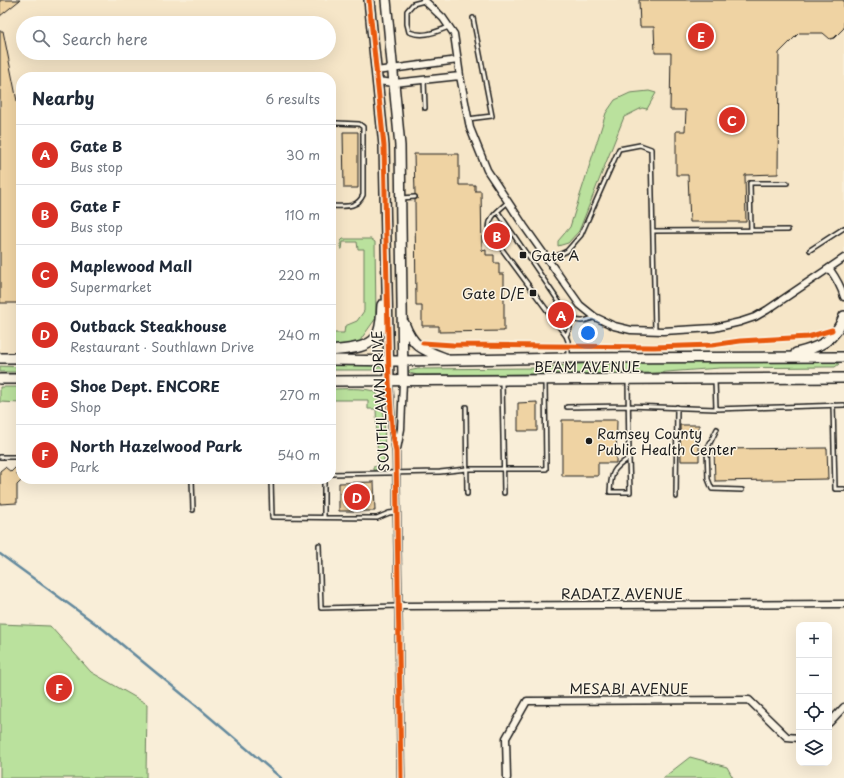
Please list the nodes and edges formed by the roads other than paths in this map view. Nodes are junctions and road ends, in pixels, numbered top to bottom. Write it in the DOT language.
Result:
graph roads {
  1 [pos="369,0"];
  2 [pos="386,0"];
  3 [pos="424,0"];
  4 [pos="473,18"];
  5 [pos="450,26"];
  6 [pos="458,60"];
  7 [pos="392,69"];
  8 [pos="376,71"];
  9 [pos="460,76"];
  10 [pos="424,80"];
  11 [pos="377,82"];
  12 [pos="394,83"];
  13 [pos="425,108"];
  14 [pos="468,119"];
  15 [pos="337,123"];
  16 [pos="787,183"];
  17 [pos="415,197"];
  18 [pos="400,198"];
  19 [pos="508,202"];
  20 [pos="336,206"];
  21 [pos="498,212"];
  22 [pos="844,228"];
  23 [pos="751,230"];
  24 [pos="788,230"];
  25 [pos="653,231"];
  26 [pos="810,250"];
  27 [pos="843,259"];
  28 [pos="548,260"];
  29 [pos="829,268"];
  30 [pos="386,270"];
  31 [pos="844,298"];
  32 [pos="844,316"];
  33 [pos="595,317"];
  34 [pos="570,318"];
  35 [pos="402,320"];
  36 [pos="655,330"];
  37 [pos="566,336"];
  38 [pos="336,350"];
  39 [pos="786,356"];
  40 [pos="844,357"];
  41 [pos="0,358"];
  42 [pos="16,358"];
  43 [pos="568,358"];
  44 [pos="336,360"];
  45 [pos="450,360"];
  46 [pos="388,361"];
  47 [pos="403,361"];
  48 [pos="844,378"];
  49 [pos="0,379"];
  50 [pos="16,379"];
  51 [pos="715,379"];
  52 [pos="545,380"];
  53 [pos="628,380"];
  54 [pos="336,381"];
  55 [pos="502,381"];
  56 [pos="389,382"];
  57 [pos="403,382"];
  58 [pos="834,405"];
  59 [pos="844,405"];
  60 [pos="628,406"];
  61 [pos="466,407"];
  62 [pos="567,407"];
  63 [pos="677,407"];
  64 [pos="716,409"];
  65 [pos="717,429"];
  66 [pos="396,452"];
  67 [pos="0,457"];
  68 [pos="16,457"];
  69 [pos="629,458"];
  70 [pos="504,469"];
  71 [pos="467,470"];
  72 [pos="396,473"];
  73 [pos="336,474"];
  74 [pos="192,484"];
  75 [pos="271,484"];
  76 [pos="324,484"];
  77 [pos="844,489"];
  78 [pos="742,490"];
  79 [pos="504,493"];
  80 [pos="467,494"];
  81 [pos="676,497"];
  82 [pos="193,510"];
  83 [pos="397,512"];
  84 [pos="324,517"];
  85 [pos="319,545"];
  86 [pos="844,604"];
  87 [pos="399,606"];
  88 [pos="844,707"];
  89 [pos="832,720"];
  90 [pos="796,738"];
  91 [pos="401,778"];
  92 [pos="507,778"];
  1 -- 8 [label="street, SOUTHLAWN DRIVE"];
  2 -- 7 [label="street, SOUTHLAWN DRIVE"];
  3 -- 5 [label="street"];
  3 -- 5 [label="lane"];
  4 -- 14 [label="lane"];
  5 -- 6 [label="street"];
  6 -- 7 [label="street"];
  6 -- 9 [label="street"];
  7 -- 8 [label="street"];
  7 -- 12 [label="street, SOUTHLAWN DRIVE"];
  8 -- 11 [label="street, SOUTHLAWN DRIVE"];
  9 -- 10 [label="street"];
  9 -- 14 [label="street"];
  10 -- 12 [label="street"];
  10 -- 13 [label="lane"];
  11 -- 12 [label="street"];
  11 -- 30 [label="street, SOUTHLAWN DRIVE"];
  12 -- 18 [label="street, SOUTHLAWN DRIVE"];
  14 -- 19 [label="street"];
  15 -- 20 [label="lane"];
  16 -- 23 [label="lane"];
  17 -- 18 [label="lane"];
  18 -- 35 [label="street, SOUTHLAWN DRIVE"];
  19 -- 21 [label="lane"];
  19 -- 28 [label="street"];
  21 -- 34 [label="lane"];
  21 -- 37 [label="lane"];
  22 -- 26 [label="lane"];
  23 -- 24 [label="lane"];
  23 -- 25 [label="lane"];
  25 -- 28 [label="lane"];
  25 -- 36 [label="lane"];
  27 -- 29 [label="street"];
  28 -- 33 [label="street"];
  29 -- 31 [label="street"];
  29 -- 36 [label="street"];
  30 -- 38 [label="street"];
  30 -- 46 [label="street, SOUTHLAWN DRIVE"];
  32 -- 39 [label="street"];
  33 -- 34 [label="lane"];
  33 -- 36 [label="street"];
  34 -- 37 [label="lane"];
  35 -- 45 [label="street"];
  35 -- 47 [label="street, SOUTHLAWN DRIVE"];
  37 -- 43 [label="lane"];
  39 -- 40 [label="street, BEAM AVENUE"];
  39 -- 43 [label="street, BEAM AVENUE"];
  41 -- 42 [label="street"];
  43 -- 45 [label="street, BEAM AVENUE"];
  44 -- 46 [label="street, BEAM AVENUE"];
  45 -- 47 [label="street, BEAM AVENUE"];
  46 -- 47 [label="street, BEAM AVENUE"];
  46 -- 56 [label="street, SOUTHLAWN DRIVE"];
  47 -- 57 [label="street, SOUTHLAWN DRIVE"];
  48 -- 51 [label="street, BEAM AVENUE"];
  49 -- 50 [label="street"];
  51 -- 53 [label="street, BEAM AVENUE"];
  51 -- 64 [label="lane"];
  52 -- 53 [label="street, BEAM AVENUE"];
  52 -- 55 [label="street, BEAM AVENUE"];
  52 -- 70 [label="lane"];
  53 -- 60 [label="lane"];
  54 -- 56 [label="street, BEAM AVENUE"];
  55 -- 57 [label="street, BEAM AVENUE"];
  55 -- 70 [label="lane"];
  56 -- 57 [label="street, BEAM AVENUE"];
  56 -- 66 [label="street, SOUTHLAWN DRIVE"];
  57 -- 66 [label="street, SOUTHLAWN DRIVE"];
  58 -- 59 [label="lane"];
  58 -- 64 [label="lane"];
  58 -- 77 [label="lane"];
  60 -- 62 [label="lane"];
  60 -- 63 [label="lane"];
  60 -- 69 [label="lane"];
  61 -- 71 [label="lane"];
  63 -- 64 [label="lane"];
  63 -- 81 [label="lane"];
  65 -- 78 [label="lane"];
  66 -- 72 [label="street, SOUTHLAWN DRIVE"];
  67 -- 68 [label="lane"];
  69 -- 69 [label="lane"];
  70 -- 71 [label="lane"];
  70 -- 79 [label="lane"];
  71 -- 72 [label="lane"];
  71 -- 80 [label="lane"];
  72 -- 73 [label="lane"];
  72 -- 83 [label="street, SOUTHLAWN DRIVE"];
  74 -- 82 [label="lane"];
  75 -- 84 [label="lane"];
  76 -- 84 [label="lane"];
  83 -- 84 [label="lane"];
  83 -- 87 [label="street, SOUTHLAWN DRIVE"];
  85 -- 87 [label="lane"];
  86 -- 87 [label="street, RADATZ AVENUE"];
  87 -- 91 [label="street, SOUTHLAWN DRIVE"];
  88 -- 89 [label="street"];
  90 -- 92 [label="street, MESABI AVENUE"];
}
